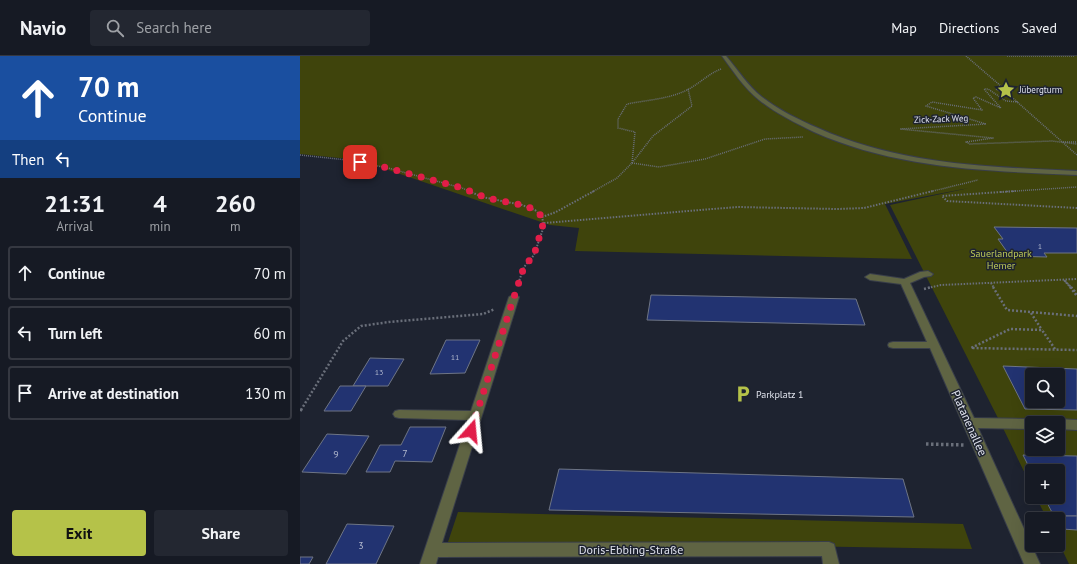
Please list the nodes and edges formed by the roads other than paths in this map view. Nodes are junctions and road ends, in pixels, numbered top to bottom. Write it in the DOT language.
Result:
graph roads {
  1 [pos="724,56"];
  2 [pos="1077,173"];
  3 [pos="928,274"];
  4 [pos="870,277"];
  5 [pos="908,286"];
  6 [pos="514,297"];
  7 [pos="893,344"];
  8 [pos="935,346"];
  9 [pos="399,414"];
  10 [pos="476,416"];
  11 [pos="970,423"];
  12 [pos="1025,424"];
  13 [pos="1065,424"];
  14 [pos="1077,425"];
  15 [pos="431,557"];
  16 [pos="830,557"];
  17 [pos="1032,564"];
  1 -- 2 [label="street"];
  3 -- 5 [label="street"];
  4 -- 5 [label="street"];
  5 -- 8 [label="street, Platanenallee"];
  6 -- 10 [label="street"];
  7 -- 8 [label="street"];
  8 -- 11 [label="street, Platanenallee"];
  9 -- 10 [label="street"];
  10 -- 15 [label="street"];
  11 -- 12 [label="street"];
  11 -- 17 [label="street, Platanenallee"];
  13 -- 14 [label="street"];
  15 -- 16 [label="street, Doris-Ebbing-Straße"];
}
